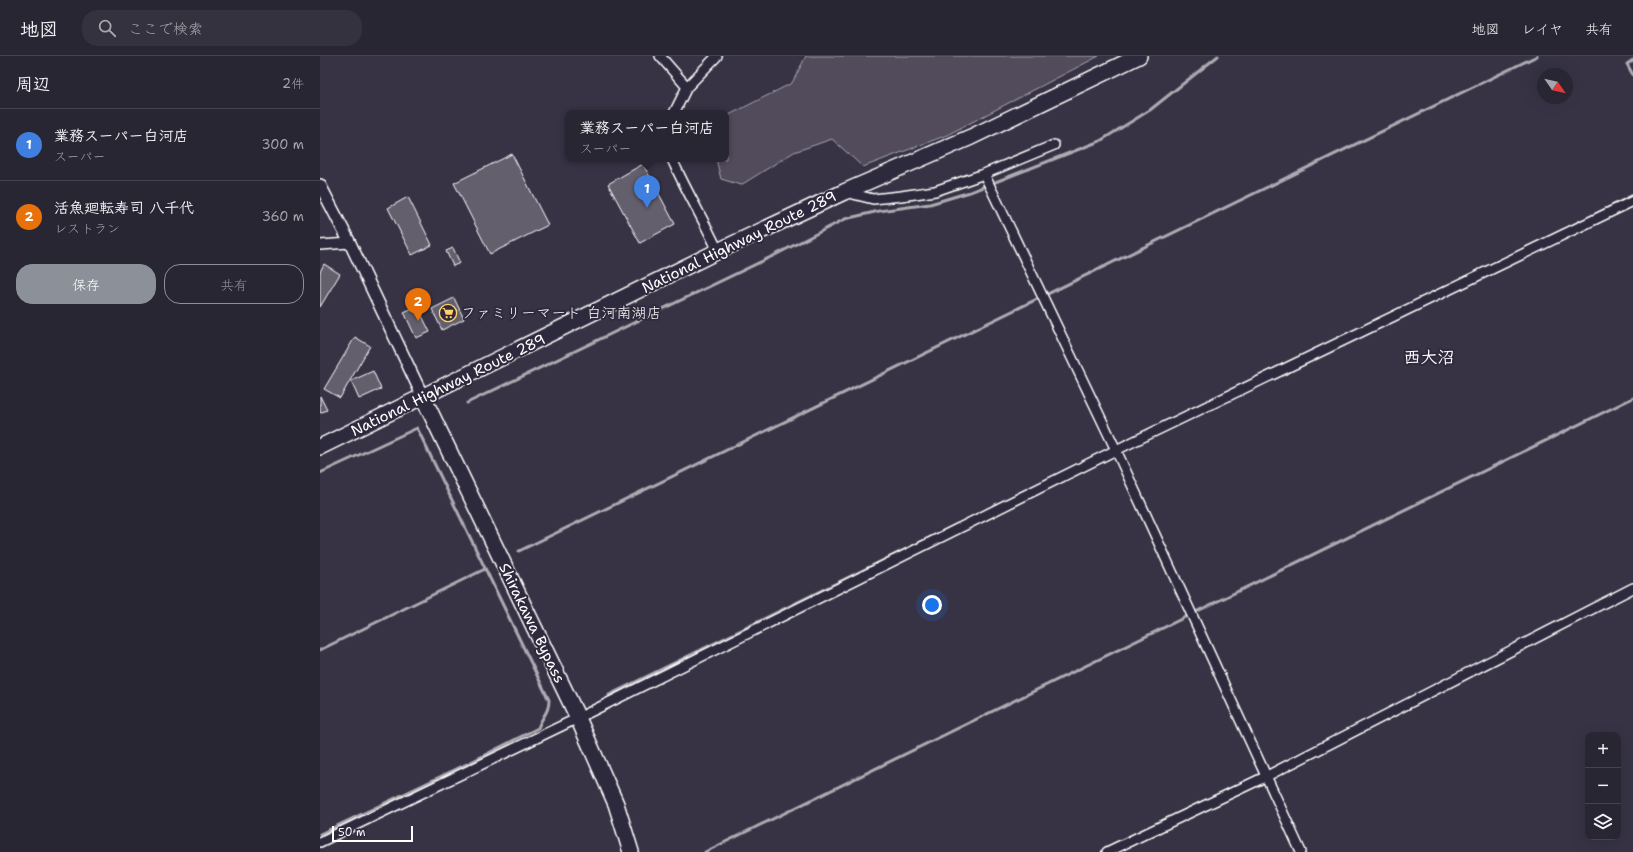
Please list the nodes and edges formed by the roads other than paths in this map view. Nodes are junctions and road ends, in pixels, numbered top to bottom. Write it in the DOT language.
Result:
graph roads {
  1 [pos="660,56"];
  2 [pos="717,56"];
  3 [pos="1139,56"];
  4 [pos="687,87"];
  5 [pos="676,110"];
  6 [pos="1054,145"];
  7 [pos="674,162"];
  8 [pos="984,174"];
  9 [pos="320,184"];
  10 [pos="844,192"];
  11 [pos="1633,201"];
  12 [pos="350,243"];
  13 [pos="320,245"];
  14 [pos="718,251"];
  15 [pos="423,398"];
  16 [pos="320,447"];
  17 [pos="1116,450"];
  18 [pos="1633,588"];
  19 [pos="578,718"];
  20 [pos="1267,776"];
  21 [pos="320,842"];
  22 [pos="631,852"];
  23 [pos="1107,852"];
  24 [pos="1301,852"];
  1 -- 4 [label="street"];
  2 -- 4 [label="street"];
  3 -- 10 [label="highway, National Highway Route 289"];
  4 -- 5 [label="street"];
  6 -- 8 [label="street"];
  7 -- 14 [label="street"];
  8 -- 10 [label="street"];
  8 -- 17 [label="street"];
  9 -- 12 [label="street"];
  10 -- 14 [label="highway, National Highway Route 289"];
  11 -- 17 [label="street"];
  12 -- 13 [label="street"];
  12 -- 15 [label="street"];
  14 -- 15 [label="highway, National Highway Route 289"];
  15 -- 16 [label="highway, National Highway Route 289"];
  15 -- 19 [label="highway, Shirakawa Bypass"];
  17 -- 19 [label="street"];
  17 -- 20 [label="street"];
  18 -- 20 [label="street"];
  19 -- 21 [label="street"];
  19 -- 22 [label="highway, Shirakawa Bypass"];
  20 -- 23 [label="street"];
  20 -- 24 [label="street"];
}
